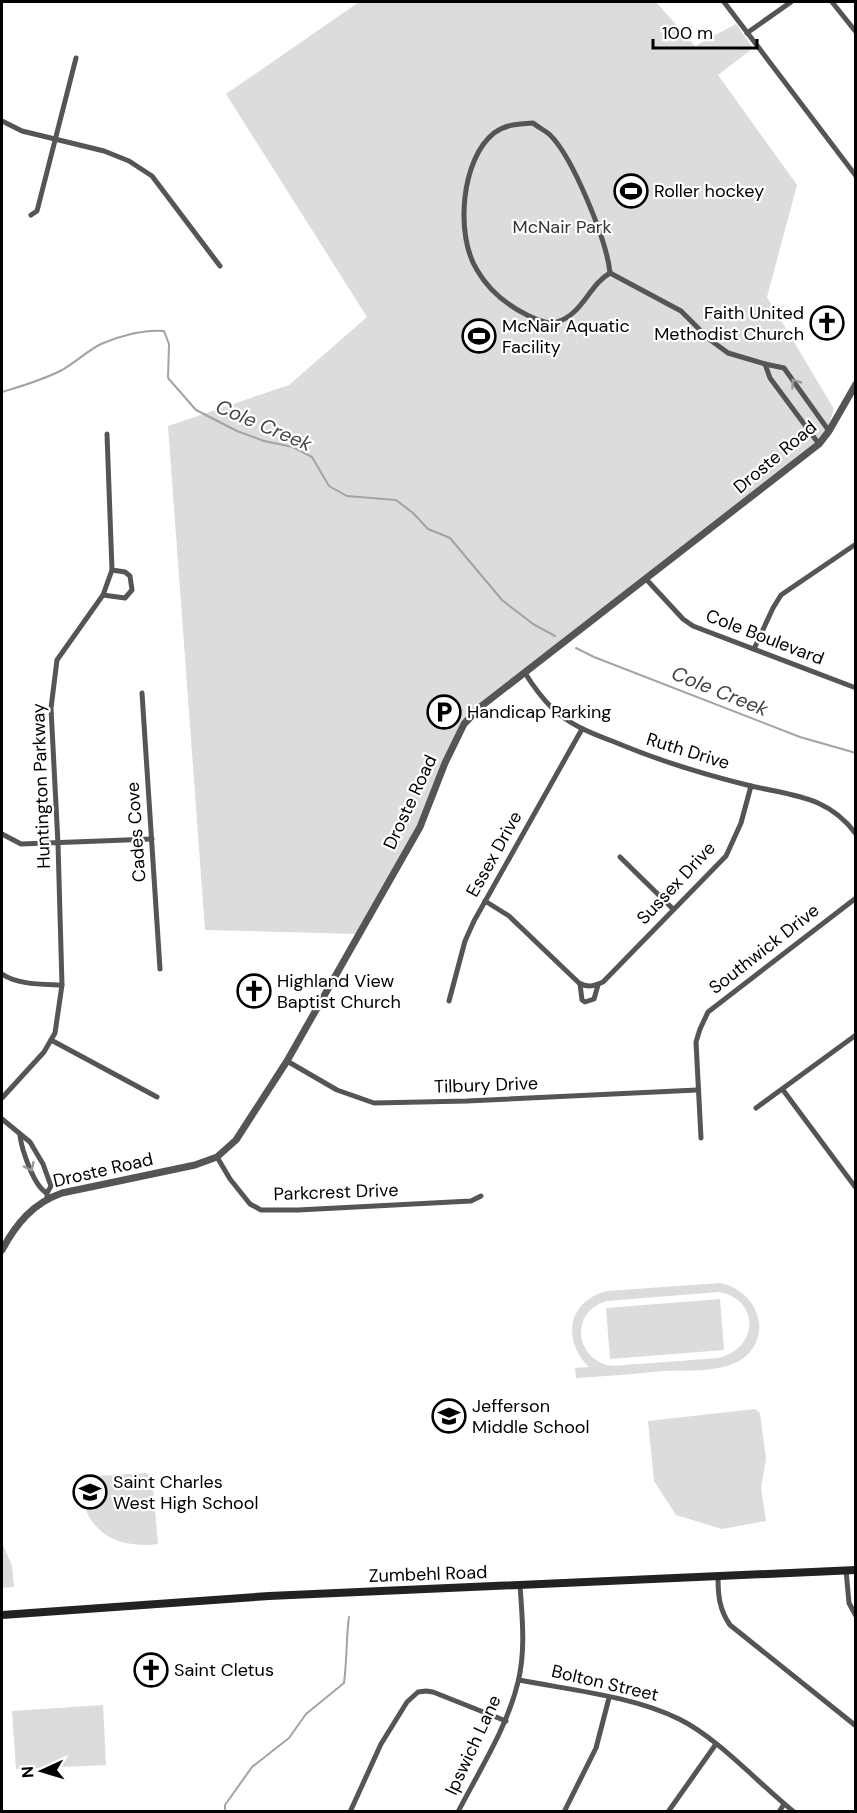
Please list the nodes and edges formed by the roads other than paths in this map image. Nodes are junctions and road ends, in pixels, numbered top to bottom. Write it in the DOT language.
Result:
graph roads {
  1 [pos="724,2"];
  2 [pos="791,2"];
  3 [pos="832,2"];
  4 [pos="747,33"];
  5 [pos="855,33"];
  6 [pos="76,58"];
  7 [pos="2,121"];
  8 [pos="57,138"];
  9 [pos="855,176"];
  10 [pos="30,215"];
  11 [pos="220,266"];
  12 [pos="610,273"];
  13 [pos="765,364"];
  14 [pos="855,384"];
  15 [pos="829,431"];
  16 [pos="107,434"];
  17 [pos="819,444"];
  18 [pos="855,544"];
  19 [pos="112,570"];
  20 [pos="646,579"];
  21 [pos="103,595"];
  22 [pos="754,650"];
  23 [pos="525,673"];
  24 [pos="855,688"];
  25 [pos="142,693"];
  26 [pos="582,729"];
  27 [pos="751,786"];
  28 [pos="2,834"];
  29 [pos="855,834"];
  30 [pos="152,839"];
  31 [pos="58,844"];
  32 [pos="620,857"];
  33 [pos="855,898"];
  34 [pos="485,901"];
  35 [pos="673,909"];
  36 [pos="160,969"];
  37 [pos="2,974"];
  38 [pos="580,984"];
  39 [pos="62,985"];
  40 [pos="598,985"];
  41 [pos="449,1001"];
  42 [pos="855,1035"];
  43 [pos="51,1041"];
  44 [pos="287,1061"];
  45 [pos="697,1090"];
  46 [pos="783,1090"];
  47 [pos="157,1097"];
  48 [pos="2,1098"];
  49 [pos="756,1108"];
  50 [pos="2,1119"];
  51 [pos="20,1136"];
  52 [pos="701,1138"];
  53 [pos="217,1157"];
  54 [pos="855,1188"];
  55 [pos="47,1195"];
  56 [pos="481,1196"];
  57 [pos="2,1250"];
  58 [pos="846,1570"];
  59 [pos="855,1570"];
  60 [pos="718,1577"];
  61 [pos="520,1585"];
  62 [pos="2,1615"];
  63 [pos="855,1616"];
  64 [pos="519,1680"];
  65 [pos="609,1698"];
  66 [pos="506,1721"];
  67 [pos="855,1726"];
  68 [pos="716,1744"];
  69 [pos="784,1804"];
  70 [pos="350,1812"];
  71 [pos="458,1812"];
  72 [pos="564,1812"];
  73 [pos="668,1812"];
  74 [pos="779,1812"];
  75 [pos="794,1812"];
  1 -- 4 [label="street"];
  2 -- 4 [label="street"];
  3 -- 5 [label="street"];
  4 -- 9 [label="street"];
  6 -- 8 [label="street"];
  7 -- 8 [label="street"];
  8 -- 10 [label="street"];
  8 -- 11 [label="street"];
  12 -- 12 [label="street"];
  12 -- 13 [label="street"];
  15 -- 13 [label="street, one-way"];
  13 -- 17 [label="street"];
  14 -- 15 [label="street, Droste Road"];
  15 -- 17 [label="street, Droste Road"];
  16 -- 19 [label="street, Huntington Parkway"];
  17 -- 20 [label="street, Droste Road"];
  18 -- 22 [label="street"];
  19 -- 21 [label="street, Huntington Parkway"];
  19 -- 21 [label="street"];
  20 -- 22 [label="street, Cole Boulevard"];
  20 -- 23 [label="street, Droste Road"];
  21 -- 31 [label="street, Huntington Parkway"];
  22 -- 24 [label="street, Cole Boulevard"];
  23 -- 26 [label="street, Ruth Drive"];
  23 -- 44 [label="street, Droste Road"];
  25 -- 30 [label="street, Cades Cove"];
  26 -- 27 [label="street, Ruth Drive"];
  26 -- 34 [label="street, Essex Drive"];
  27 -- 29 [label="street, Ruth Drive"];
  27 -- 35 [label="street, Sussex Drive"];
  28 -- 31 [label="street"];
  30 -- 31 [label="street"];
  30 -- 36 [label="street, Cades Cove"];
  31 -- 39 [label="street, Huntington Parkway"];
  32 -- 35 [label="street"];
  33 -- 45 [label="street, Southwick Drive"];
  34 -- 38 [label="street, Sussex Drive"];
  34 -- 41 [label="street, Essex Drive"];
  35 -- 40 [label="street, Sussex Drive"];
  37 -- 39 [label="street"];
  38 -- 40 [label="street"];
  38 -- 40 [label="street, Sussex Drive"];
  39 -- 43 [label="street, Huntington Parkway"];
  42 -- 46 [label="street"];
  43 -- 47 [label="street"];
  43 -- 48 [label="street, Huntington Parkway"];
  44 -- 45 [label="street, Tilbury Drive"];
  44 -- 53 [label="street, Droste Road"];
  45 -- 52 [label="street, Southwick Drive"];
  46 -- 49 [label="street"];
  46 -- 54 [label="street"];
  50 -- 51 [label="street"];
  51 -- 55 [label="street, one-way"];
  51 -- 55 [label="street"];
  53 -- 55 [label="street, Droste Road"];
  53 -- 56 [label="street, Parkcrest Drive"];
  55 -- 57 [label="street, Droste Road"];
  58 -- 59 [label="main road, Zumbehl Road"];
  58 -- 60 [label="main road, Zumbehl Road"];
  58 -- 63 [label="street"];
  60 -- 61 [label="main road, Zumbehl Road"];
  60 -- 67 [label="street"];
  61 -- 62 [label="main road, Zumbehl Road"];
  61 -- 64 [label="street, Ipswich Lane"];
  64 -- 65 [label="street, Bolton Street"];
  64 -- 66 [label="street, Ipswich Lane"];
  65 -- 68 [label="street, Bolton Street"];
  65 -- 72 [label="street"];
  66 -- 70 [label="street"];
  66 -- 71 [label="street, Ipswich Lane"];
  68 -- 69 [label="street, Bolton Street"];
  68 -- 73 [label="street"];
  69 -- 74 [label="street"];
  69 -- 75 [label="street, Bolton Street"];
}
